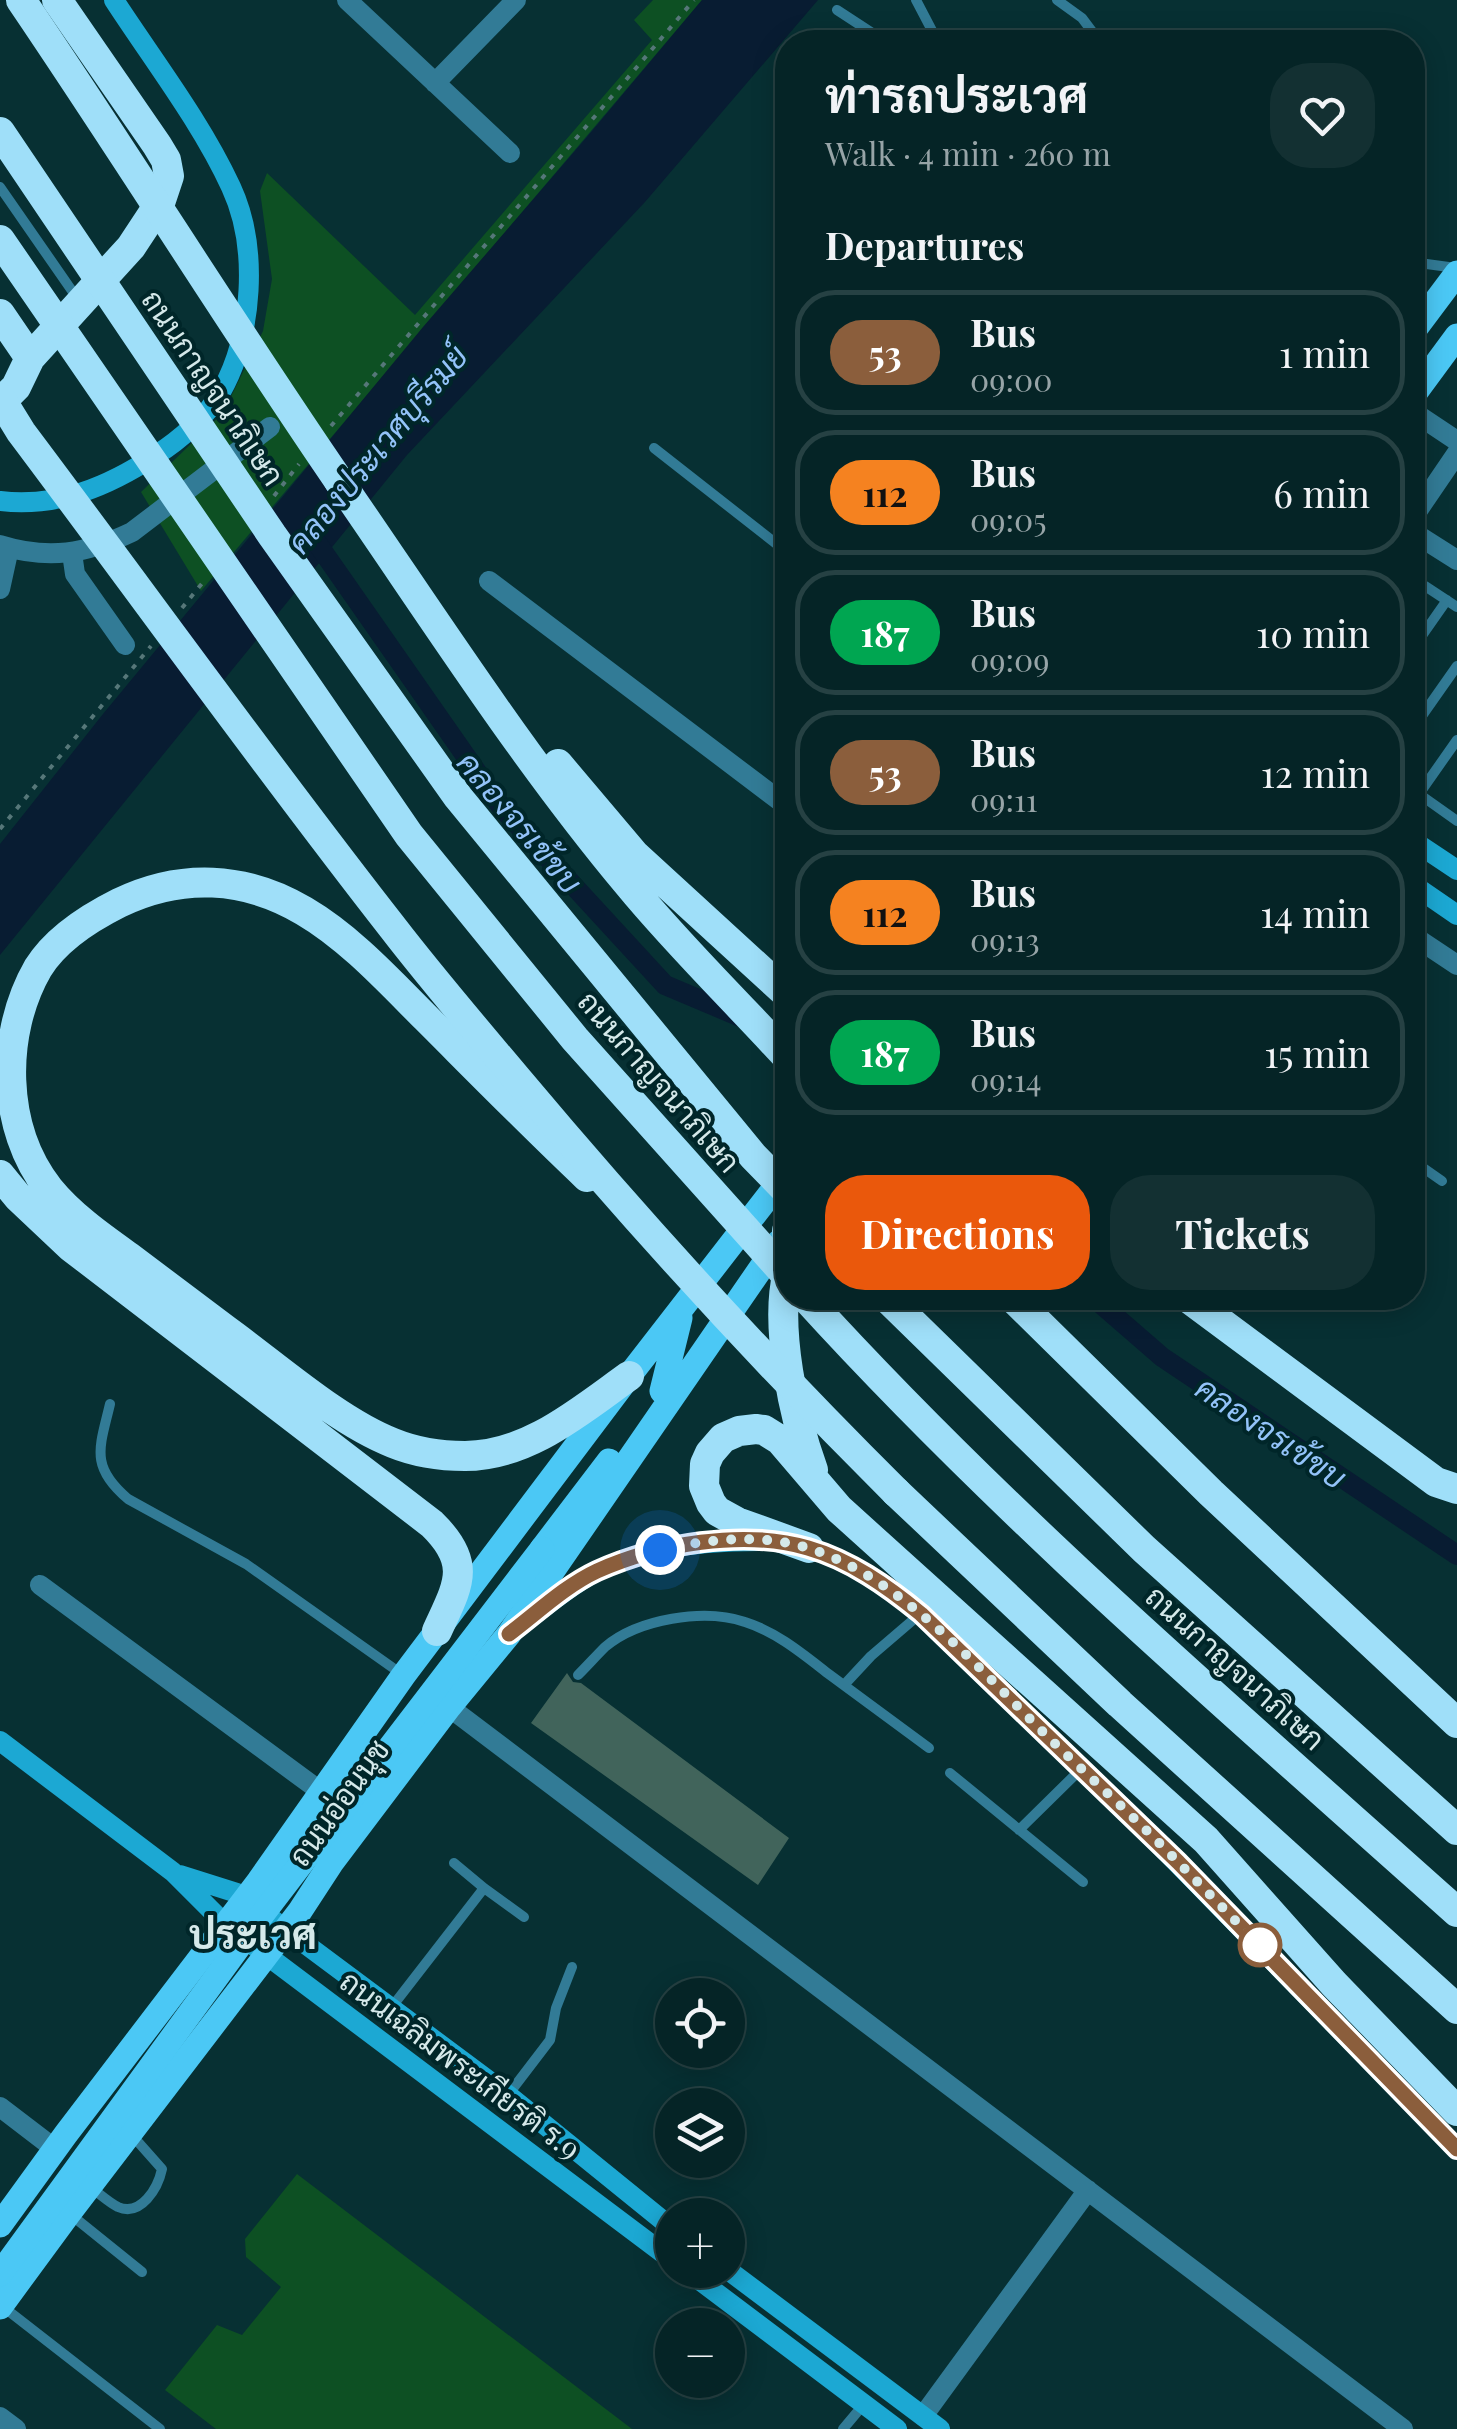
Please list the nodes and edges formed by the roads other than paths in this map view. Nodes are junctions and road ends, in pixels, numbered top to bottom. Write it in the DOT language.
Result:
graph roads {
  1 [pos="21,0"];
  2 [pos="57,0"];
  3 [pos="114,0"];
  4 [pos="347,0"];
  5 [pos="516,0"];
  6 [pos="916,0"];
  7 [pos="1057,0"];
  8 [pos="837,10"];
  9 [pos="868,30"];
  10 [pos="932,30"];
  11 [pos="1091,30"];
  12 [pos="435,83"];
  13 [pos="0,132"];
  14 [pos="510,153"];
  15 [pos="0,187"];
  16 [pos="0,240"];
  17 [pos="1425,264"];
  18 [pos="1457,270"];
  19 [pos="81,303"];
  20 [pos="0,314"];
  21 [pos="1425,314"];
  22 [pos="1457,336"];
  23 [pos="30,358"];
  24 [pos="1425,379"];
  25 [pos="0,401"];
  26 [pos="1425,420"];
  27 [pos="270,427"];
  28 [pos="1457,441"];
  29 [pos="654,448"];
  30 [pos="1457,453"];
  31 [pos="0,501"];
  32 [pos="1425,502"];
  33 [pos="1425,539"];
  34 [pos="775,542"];
  35 [pos="5,546"];
  36 [pos="72,553"];
  37 [pos="1457,560"];
  38 [pos="490,581"];
  39 [pos="1425,587"];
  40 [pos="0,589"];
  41 [pos="1452,604"];
  42 [pos="1425,635"];
  43 [pos="126,645"];
  44 [pos="1457,666"];
  45 [pos="497,709"];
  46 [pos="1425,712"];
  47 [pos="1457,740"];
  48 [pos="1425,781"];
  49 [pos="775,797"];
  50 [pos="1425,798"];
  51 [pos="1457,820"];
  52 [pos="1425,849"];
  53 [pos="1457,870"];
  54 [pos="1425,893"];
  55 [pos="1457,916"];
  56 [pos="1425,944"];
  57 [pos="1457,965"];
  58 [pos="775,984"];
  59 [pos="775,1044"];
  60 [pos="1425,1169"];
  61 [pos="775,1179"];
  62 [pos="1442,1181"];
  63 [pos="9,1186"];
  64 [pos="775,1188"];
  65 [pos="775,1247"];
  66 [pos="666,1250"];
  67 [pos="775,1260"];
  68 [pos="682,1310"];
  69 [pos="783,1310"];
  70 [pos="817,1310"];
  71 [pos="899,1310"];
  72 [pos="1025,1310"];
  73 [pos="1205,1310"];
  74 [pos="719,1329"];
  75 [pos="629,1376"];
  76 [pos="662,1390"];
  77 [pos="110,1404"];
  78 [pos="819,1486"];
  79 [pos="1447,1486"];
  80 [pos="809,1548"];
  81 [pos="40,1585"];
  82 [pos="921,1614"];
  83 [pos="437,1631"];
  84 [pos="509,1634"];
  85 [pos="578,1675"];
  86 [pos="404,1676"];
  87 [pos="844,1685"];
  88 [pos="449,1707"];
  89 [pos="1457,1724"];
  90 [pos="0,1741"];
  91 [pos="930,1748"];
  92 [pos="1081,1769"];
  93 [pos="950,1773"];
  94 [pos="320,1791"];
  95 [pos="294,1830"];
  96 [pos="1019,1830"];
  97 [pos="1457,1830"];
  98 [pos="332,1862"];
  99 [pos="454,1863"];
  100 [pos="173,1872"];
  101 [pos="1084,1882"];
  102 [pos="484,1888"];
  103 [pos="245,1899"];
  104 [pos="1457,1912"];
  105 [pos="524,1917"];
  106 [pos="225,1924"];
  107 [pos="286,1930"];
  108 [pos="266,1955"];
  109 [pos="572,1966"];
  110 [pos="173,1994"];
  111 [pos="391,2008"];
  112 [pos="1457,2008"];
  113 [pos="214,2024"];
  114 [pos="508,2095"];
  115 [pos="0,2107"];
  116 [pos="1457,2111"];
  117 [pos="130,2132"];
  118 [pos="1457,2149"];
  119 [pos="55,2150"];
  120 [pos="89,2186"];
  121 [pos="1088,2190"];
  122 [pos="69,2213"];
  123 [pos="655,2214"];
  124 [pos="0,2226"];
  125 [pos="655,2247"];
  126 [pos="142,2272"];
  127 [pos="0,2274"];
  128 [pos="745,2283"];
  129 [pos="710,2288"];
  130 [pos="1,2306"];
  131 [pos="865,2404"];
  132 [pos="0,2416"];
  133 [pos="932,2422"];
  134 [pos="16,2429"];
  135 [pos="160,2429"];
  136 [pos="844,2429"];
  137 [pos="897,2429"];
  138 [pos="1403,2429"];
  1 -- 45 [label="highway, bridge"];
  2 -- 19 [label="highway"];
  3 -- 31 [label="main road"];
  4 -- 12 [label="street"];
  5 -- 12 [label="street"];
  6 -- 10 [label="lane"];
  7 -- 11 [label="lane"];
  8 -- 9 [label="lane"];
  12 -- 14 [label="street"];
  13 -- 61 [label="highway, ถนนกาญจนาภิเษก, bridge"];
  15 -- 19 [label="lane"];
  16 -- 67 [label="highway, ถนนกาญจนาภิเษก, bridge"];
  17 -- 18 [label="lane"];
  18 -- 21 [label="main road"];
  19 -- 23 [label="highway"];
  20 -- 23 [label="highway"];
  22 -- 24 [label="main road"];
  23 -- 25 [label="highway"];
  25 -- 66 [label="highway, bridge"];
  26 -- 28 [label="street"];
  27 -- 36 [label="street"];
  29 -- 34 [label="lane"];
  30 -- 32 [label="street"];
  33 -- 37 [label="street"];
  35 -- 36 [label="street"];
  35 -- 40 [label="street"];
  36 -- 43 [label="street"];
  38 -- 49 [label="street"];
  39 -- 41 [label="lane"];
  41 -- 42 [label="lane"];
  44 -- 46 [label="lane"];
  45 -- 58 [label="highway"];
  45 -- 59 [label="highway"];
  47 -- 48 [label="lane"];
  50 -- 51 [label="lane"];
  52 -- 53 [label="main road"];
  54 -- 55 [label="main road"];
  56 -- 57 [label="street"];
  60 -- 62 [label="lane"];
  63 -- 83 [label="highway"];
  64 -- 68 [label="main road, ถนนอ่อนนุช"];
  65 -- 74 [label="main road, ถนนอ่อนนุช"];
  66 -- 75 [label="highway, bridge"];
  66 -- 112 [label="highway, bridge"];
  68 -- 75 [label="main road, ถนนอ่อนนุช"];
  68 -- 76 [label="main road, ถนนอ่อนนุช"];
  69 -- 78 [label="highway"];
  70 -- 104 [label="highway, ถนนกาญจนาภิเษก"];
  71 -- 97 [label="highway, ถนนกาญจนาภิเษก"];
  72 -- 89 [label="highway"];
  73 -- 79 [label="highway"];
  74 -- 76 [label="main road, ถนนอ่อนนุช"];
  74 -- 84 [label="main road, ถนนอ่อนนุช"];
  75 -- 83 [label="main road, ถนนอ่อนนุช"];
  76 -- 127 [label="main road, ถนนอ่อนนุช, bridge"];
  77 -- 86 [label="lane"];
  78 -- 80 [label="highway"];
  78 -- 116 [label="highway"];
  80 -- 82 [label="main road"];
  80 -- 84 [label="main road"];
  81 -- 94 [label="street"];
  82 -- 87 [label="lane"];
  82 -- 92 [label="main road"];
  83 -- 86 [label="main road, ถนนอ่อนนุช"];
  84 -- 88 [label="main road, ถนนอ่อนนุช"];
  85 -- 87 [label="lane"];
  86 -- 94 [label="main road, ถนนอ่อนนุช"];
  87 -- 91 [label="lane"];
  88 -- 98 [label="main road, ถนนอ่อนนุช"];
  88 -- 121 [label="street"];
  90 -- 100 [label="main road, ถนนเฉลิมพระเกียรติ ร.9"];
  92 -- 96 [label="lane"];
  92 -- 118 [label="main road"];
  93 -- 96 [label="lane"];
  94 -- 95 [label="main road, ถนนอ่อนนุช"];
  95 -- 98 [label="main road"];
  95 -- 103 [label="main road, ถนนอ่อนนุช"];
  96 -- 101 [label="lane"];
  98 -- 107 [label="main road, ถนนอ่อนนุช"];
  99 -- 102 [label="lane"];
  100 -- 103 [label="main road, ถนนเฉลิมพระเกียรติ ร.9"];
  100 -- 106 [label="main road, ถนนเฉลิมพระเกียรติ ร.9"];
  102 -- 105 [label="lane"];
  102 -- 111 [label="lane"];
  103 -- 106 [label="main road, ถนนอ่อนนุช"];
  103 -- 107 [label="main road, ถนนเฉลิมพระเกียรติ ร.9"];
  106 -- 108 [label="main road, ถนนเฉลิมพระเกียรติ ร.9"];
  106 -- 110 [label="main road, ถนนอ่อนนุช"];
  107 -- 108 [label="main road, ถนนอ่อนนุช"];
  107 -- 111 [label="main road, ถนนเฉลิมพระเกียรติ ร.9"];
  108 -- 113 [label="main road, ถนนอ่อนนุช"];
  108 -- 125 [label="main road, ถนนเฉลิมพระเกียรติ ร.9"];
  109 -- 114 [label="lane"];
  110 -- 113 [label="main road"];
  110 -- 119 [label="main road, ถนนอ่อนนุช"];
  111 -- 114 [label="main road, ถนนเฉลิมพระเกียรติ ร.9"];
  113 -- 117 [label="main road, ถนนอ่อนนุช"];
  114 -- 123 [label="main road, ถนนเฉลิมพระเกียรติ ร.9"];
  115 -- 119 [label="street"];
  117 -- 120 [label="main road, ถนนอ่อนนุช"];
  117 -- 120 [label="lane"];
  119 -- 124 [label="main road, ถนนอ่อนนุช"];
  120 -- 122 [label="main road, ถนนอ่อนนุช"];
  121 -- 133 [label="street"];
  121 -- 138 [label="street"];
  122 -- 126 [label="lane"];
  122 -- 130 [label="main road, ถนนอ่อนนุช"];
  128 -- 133 [label="main road"];
  129 -- 131 [label="main road"];
  130 -- 135 [label="lane"];
  131 -- 136 [label="lane"];
  131 -- 137 [label="main road"];
  132 -- 134 [label="street"];
}
